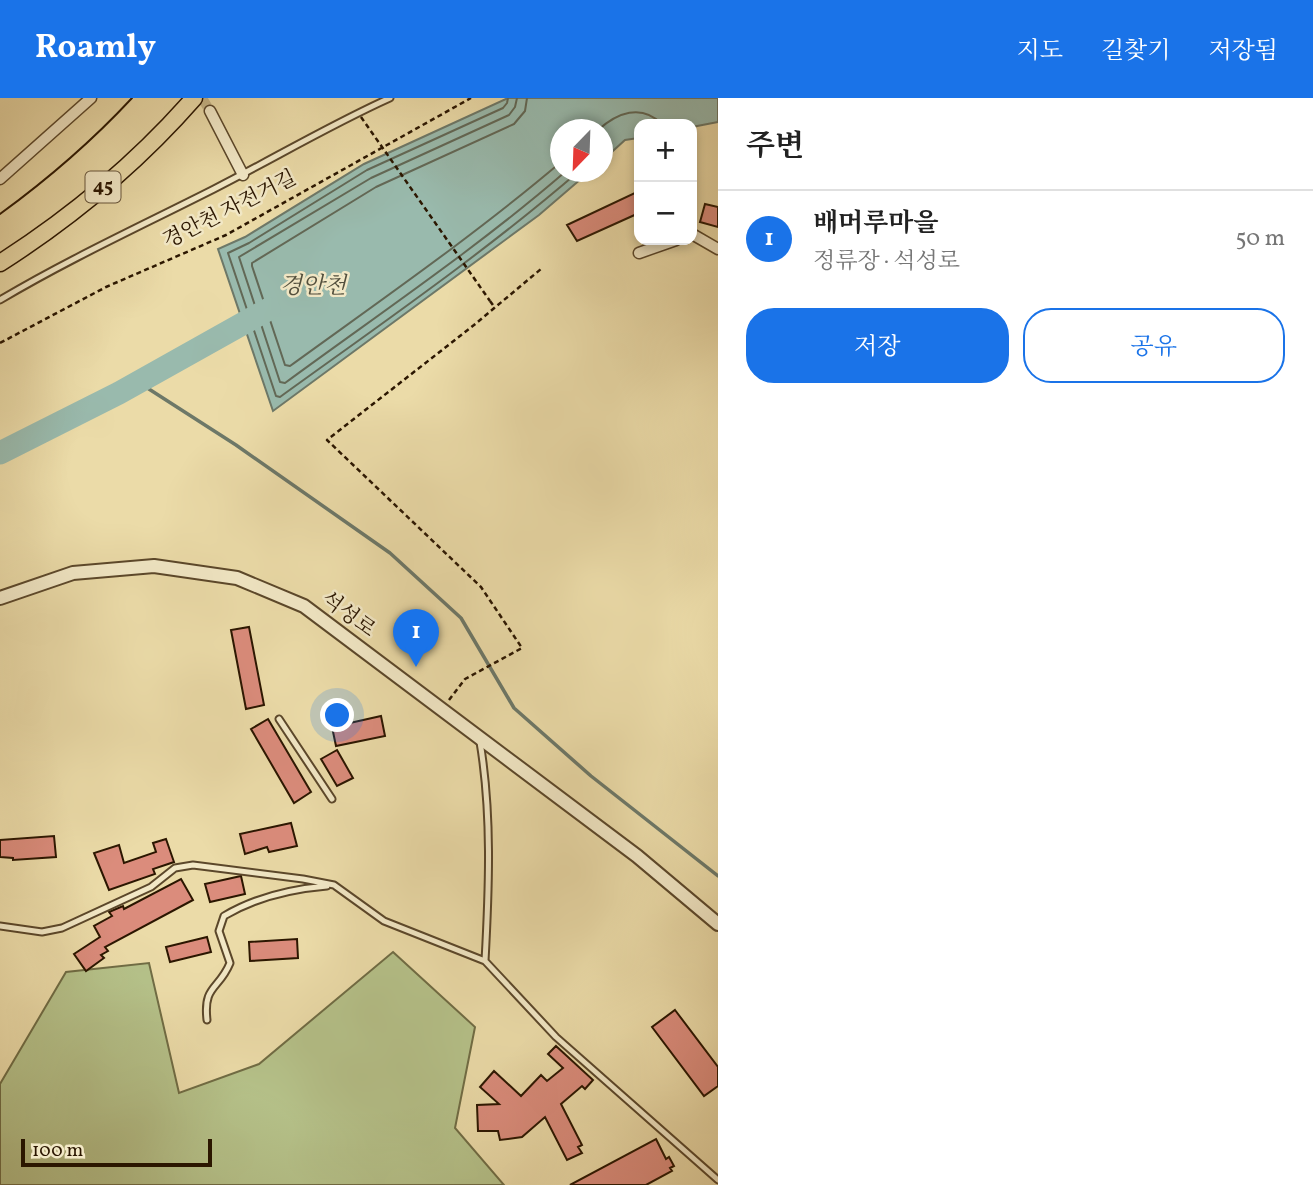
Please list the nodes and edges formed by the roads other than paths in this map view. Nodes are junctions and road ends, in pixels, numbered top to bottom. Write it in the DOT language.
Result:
graph roads {
  1 [pos="91,98"];
  2 [pos="194,98"];
  3 [pos="390,98"];
  4 [pos="209,111"];
  5 [pos="243,174"];
  6 [pos="1,177"];
  7 [pos="697,237"];
  8 [pos="662,245"];
  9 [pos="718,249"];
  10 [pos="639,253"];
  11 [pos="0,263"];
  12 [pos="0,300"];
  13 [pos="0,598"];
  14 [pos="279,719"];
  15 [pos="479,739"];
  16 [pos="332,799"];
  17 [pos="334,885"];
  18 [pos="718,924"];
  19 [pos="0,926"];
  20 [pos="485,961"];
  21 [pos="207,1020"];
  22 [pos="718,1180"];
  1 -- 6 [label="street"];
  2 -- 11 [label="main road, 45"];
  3 -- 5 [label="lane"];
  4 -- 5 [label="street"];
  5 -- 12 [label="lane"];
  7 -- 9 [label="street"];
  8 -- 10 [label="street"];
  13 -- 15 [label="street, 석성로"];
  14 -- 16 [label="lane"];
  15 -- 18 [label="street, 석성로"];
  15 -- 20 [label="lane"];
  17 -- 19 [label="lane"];
  17 -- 20 [label="lane"];
  17 -- 21 [label="lane"];
  20 -- 22 [label="lane"];
}
